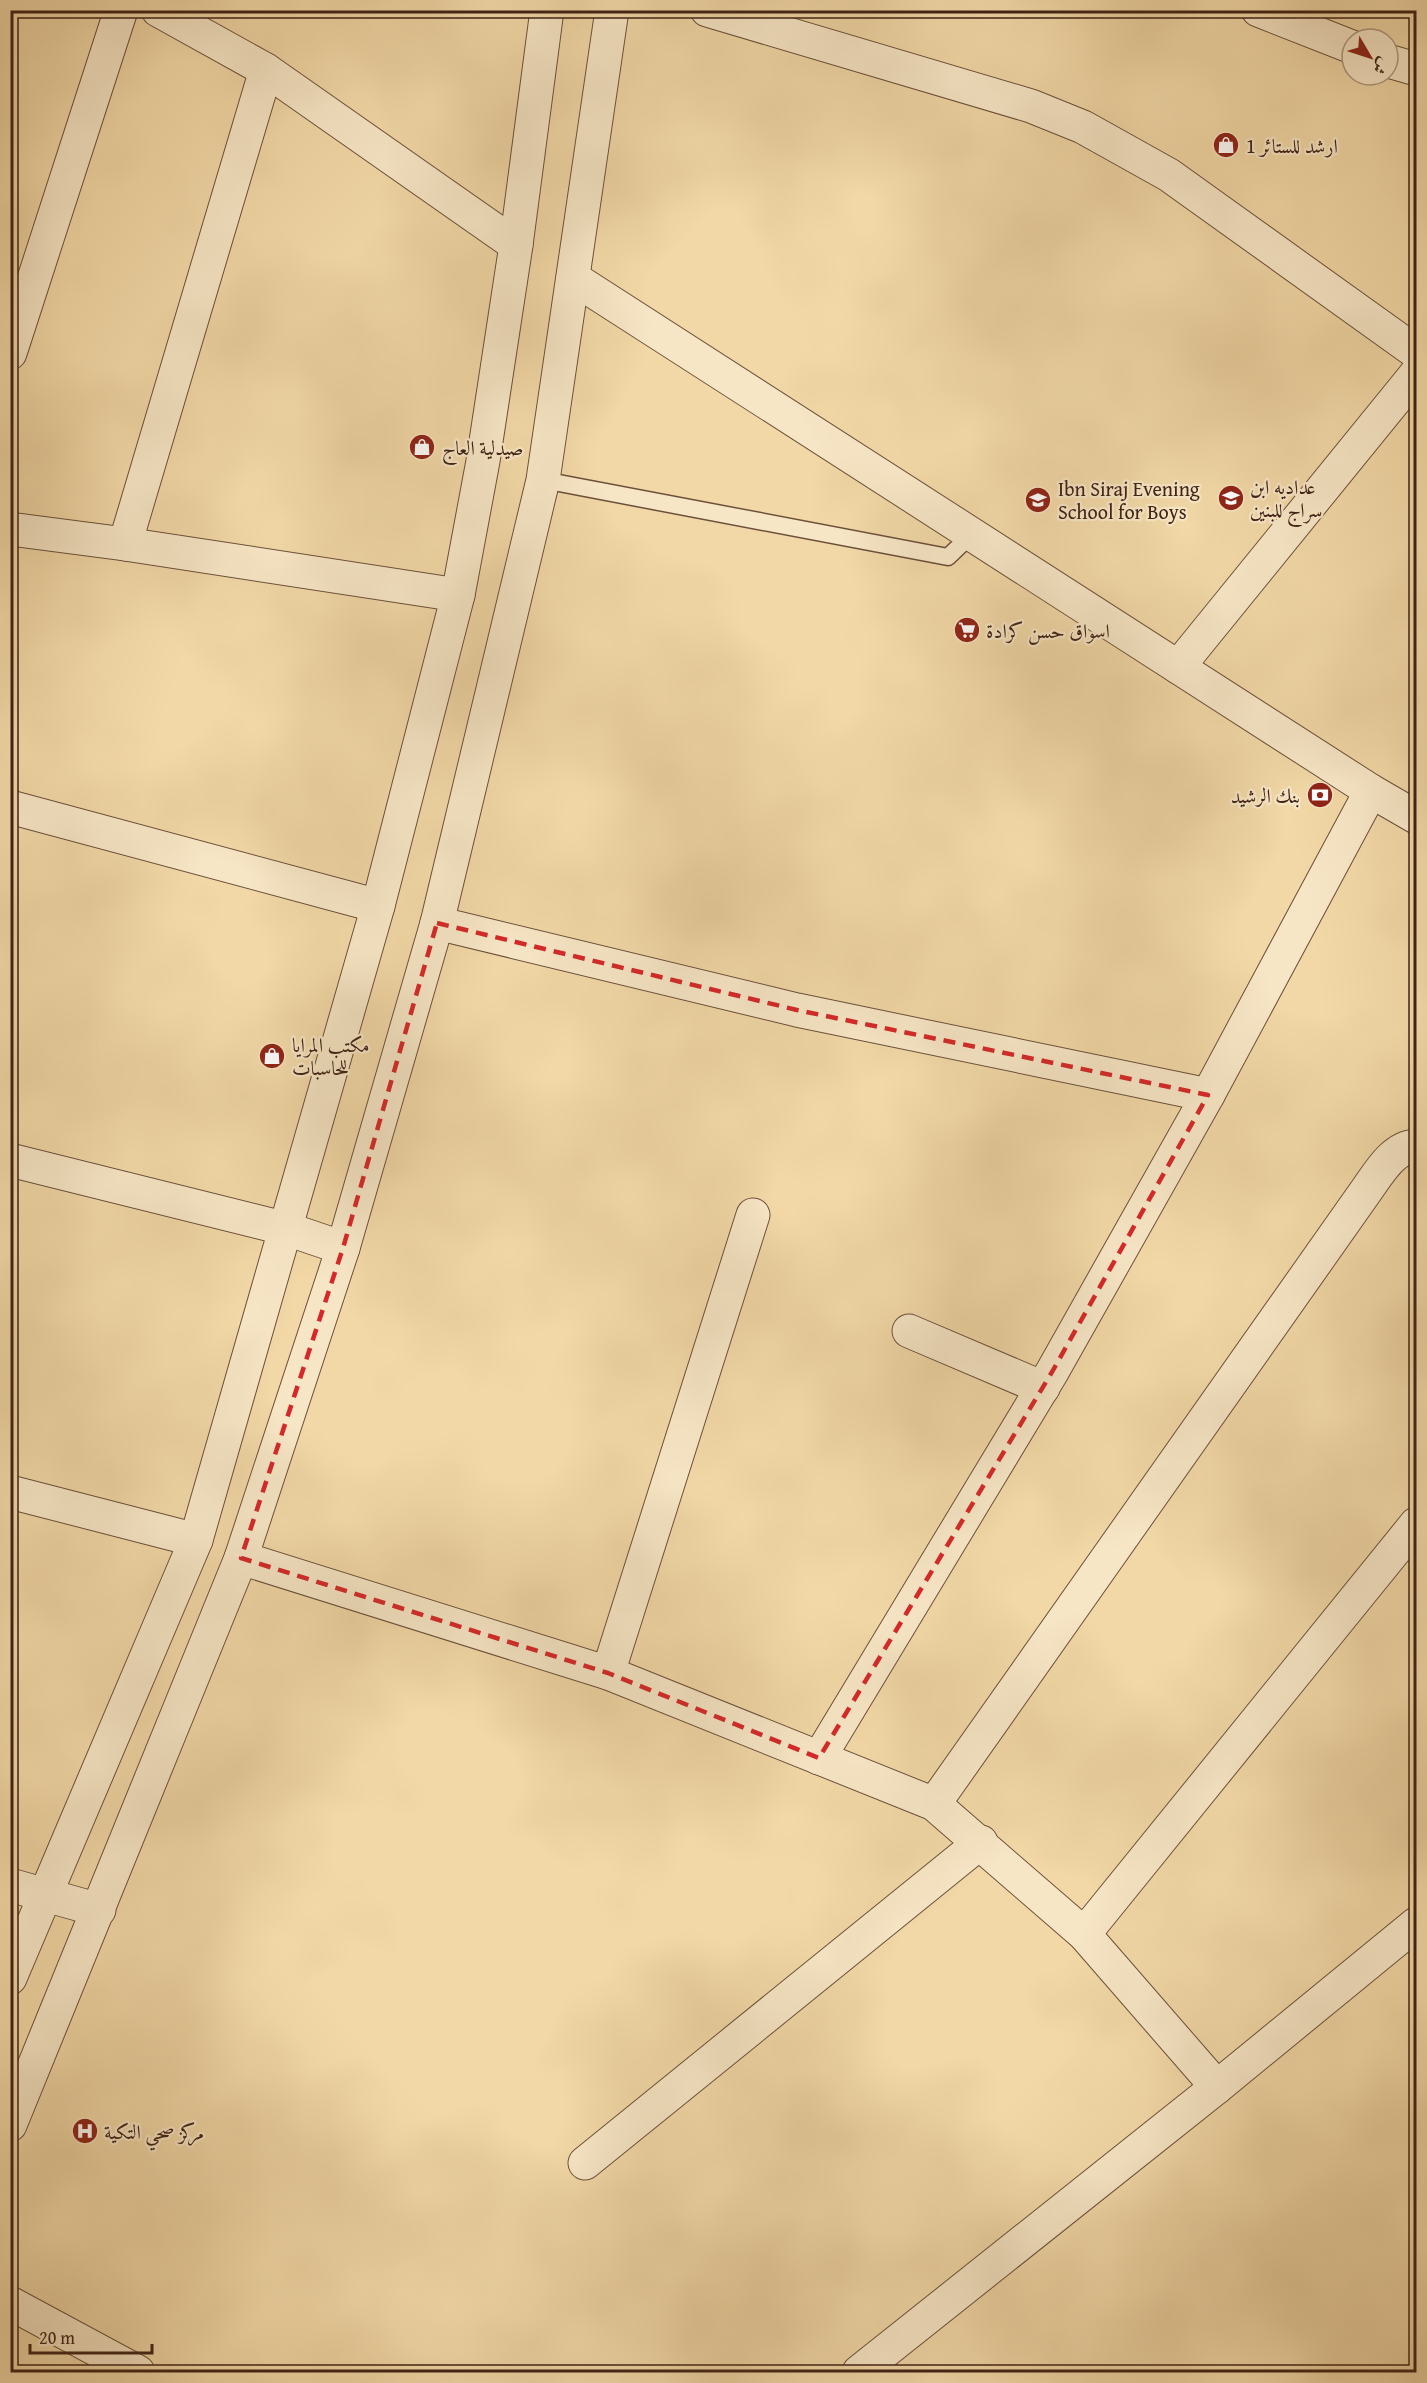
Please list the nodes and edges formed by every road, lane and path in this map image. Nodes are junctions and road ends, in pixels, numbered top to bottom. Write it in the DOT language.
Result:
graph roads {
  1 [pos="121,10"];
  2 [pos="158,10"];
  3 [pos="547,10"];
  4 [pos="612,10"];
  5 [pos="707,10"];
  6 [pos="1258,10"];
  7 [pos="1340,42"];
  8 [pos="1400,65"];
  9 [pos="1416,69"];
  10 [pos="266,70"];
  11 [pos="516,245"];
  12 [pos="573,278"];
  13 [pos="1416,352"];
  14 [pos="10,353"];
  15 [pos="1416,374"];
  16 [pos="543,480"];
  17 [pos="10,530"];
  18 [pos="972,534"];
  19 [pos="125,544"];
  20 [pos="458,595"];
  21 [pos="1178,667"];
  22 [pos="1371,791"];
  23 [pos="10,807"];
  24 [pos="1416,817"];
  25 [pos="378,906"];
  26 [pos="437,923"];
  27 [pos="1208,1095"];
  28 [pos="1416,1146"];
  29 [pos="10,1160"];
  30 [pos="753,1215"];
  31 [pos="287,1229"];
  32 [pos="343,1248"];
  33 [pos="909,1331"];
  34 [pos="1043,1388"];
  35 [pos="10,1492"];
  36 [pos="1416,1524"];
  37 [pos="196,1540"];
  38 [pos="241,1558"];
  39 [pos="608,1672"];
  40 [pos="819,1758"];
  41 [pos="934,1804"];
  42 [pos="981,1842"];
  43 [pos="10,1885"];
  44 [pos="47,1896"];
  45 [pos="99,1910"];
  46 [pos="1416,1924"];
  47 [pos="1084,1934"];
  48 [pos="10,1978"];
  49 [pos="1217,2087"];
  50 [pos="10,2125"];
  51 [pos="585,2163"];
  52 [pos="10,2303"];
  53 [pos="138,2373"];
  54 [pos="859,2373"];
  1 -- 14 [label="street"];
  2 -- 10 [label="street"];
  3 -- 11 [label="street"];
  4 -- 12 [label="street"];
  5 -- 13 [label="street"];
  6 -- 7 [label="street"];
  8 -- 9 [label="street"];
  10 -- 11 [label="street"];
  10 -- 19 [label="street"];
  11 -- 20 [label="street"];
  12 -- 16 [label="street"];
  12 -- 18 [label="street"];
  15 -- 21 [label="street"];
  16 -- 18 [label="lane"];
  16 -- 26 [label="street"];
  17 -- 19 [label="street"];
  18 -- 21 [label="street"];
  19 -- 20 [label="street"];
  20 -- 25 [label="street"];
  21 -- 22 [label="street"];
  22 -- 24 [label="street"];
  22 -- 27 [label="street"];
  23 -- 25 [label="street"];
  25 -- 31 [label="street"];
  26 -- 27 [label="street"];
  26 -- 32 [label="street"];
  27 -- 34 [label="street"];
  28 -- 41 [label="street"];
  29 -- 31 [label="street"];
  30 -- 39 [label="street"];
  31 -- 32 [label="street"];
  31 -- 37 [label="street"];
  32 -- 38 [label="street"];
  33 -- 34 [label="street"];
  34 -- 40 [label="street"];
  35 -- 37 [label="street"];
  36 -- 47 [label="street"];
  37 -- 44 [label="street"];
  38 -- 39 [label="street"];
  38 -- 45 [label="street"];
  39 -- 40 [label="street"];
  40 -- 41 [label="street"];
  41 -- 42 [label="street"];
  42 -- 47 [label="street"];
  42 -- 51 [label="street"];
  43 -- 44 [label="street"];
  44 -- 45 [label="street"];
  44 -- 48 [label="street"];
  45 -- 50 [label="street"];
  46 -- 49 [label="street"];
  47 -- 49 [label="street"];
  49 -- 54 [label="street"];
  52 -- 53 [label="street"];
}
